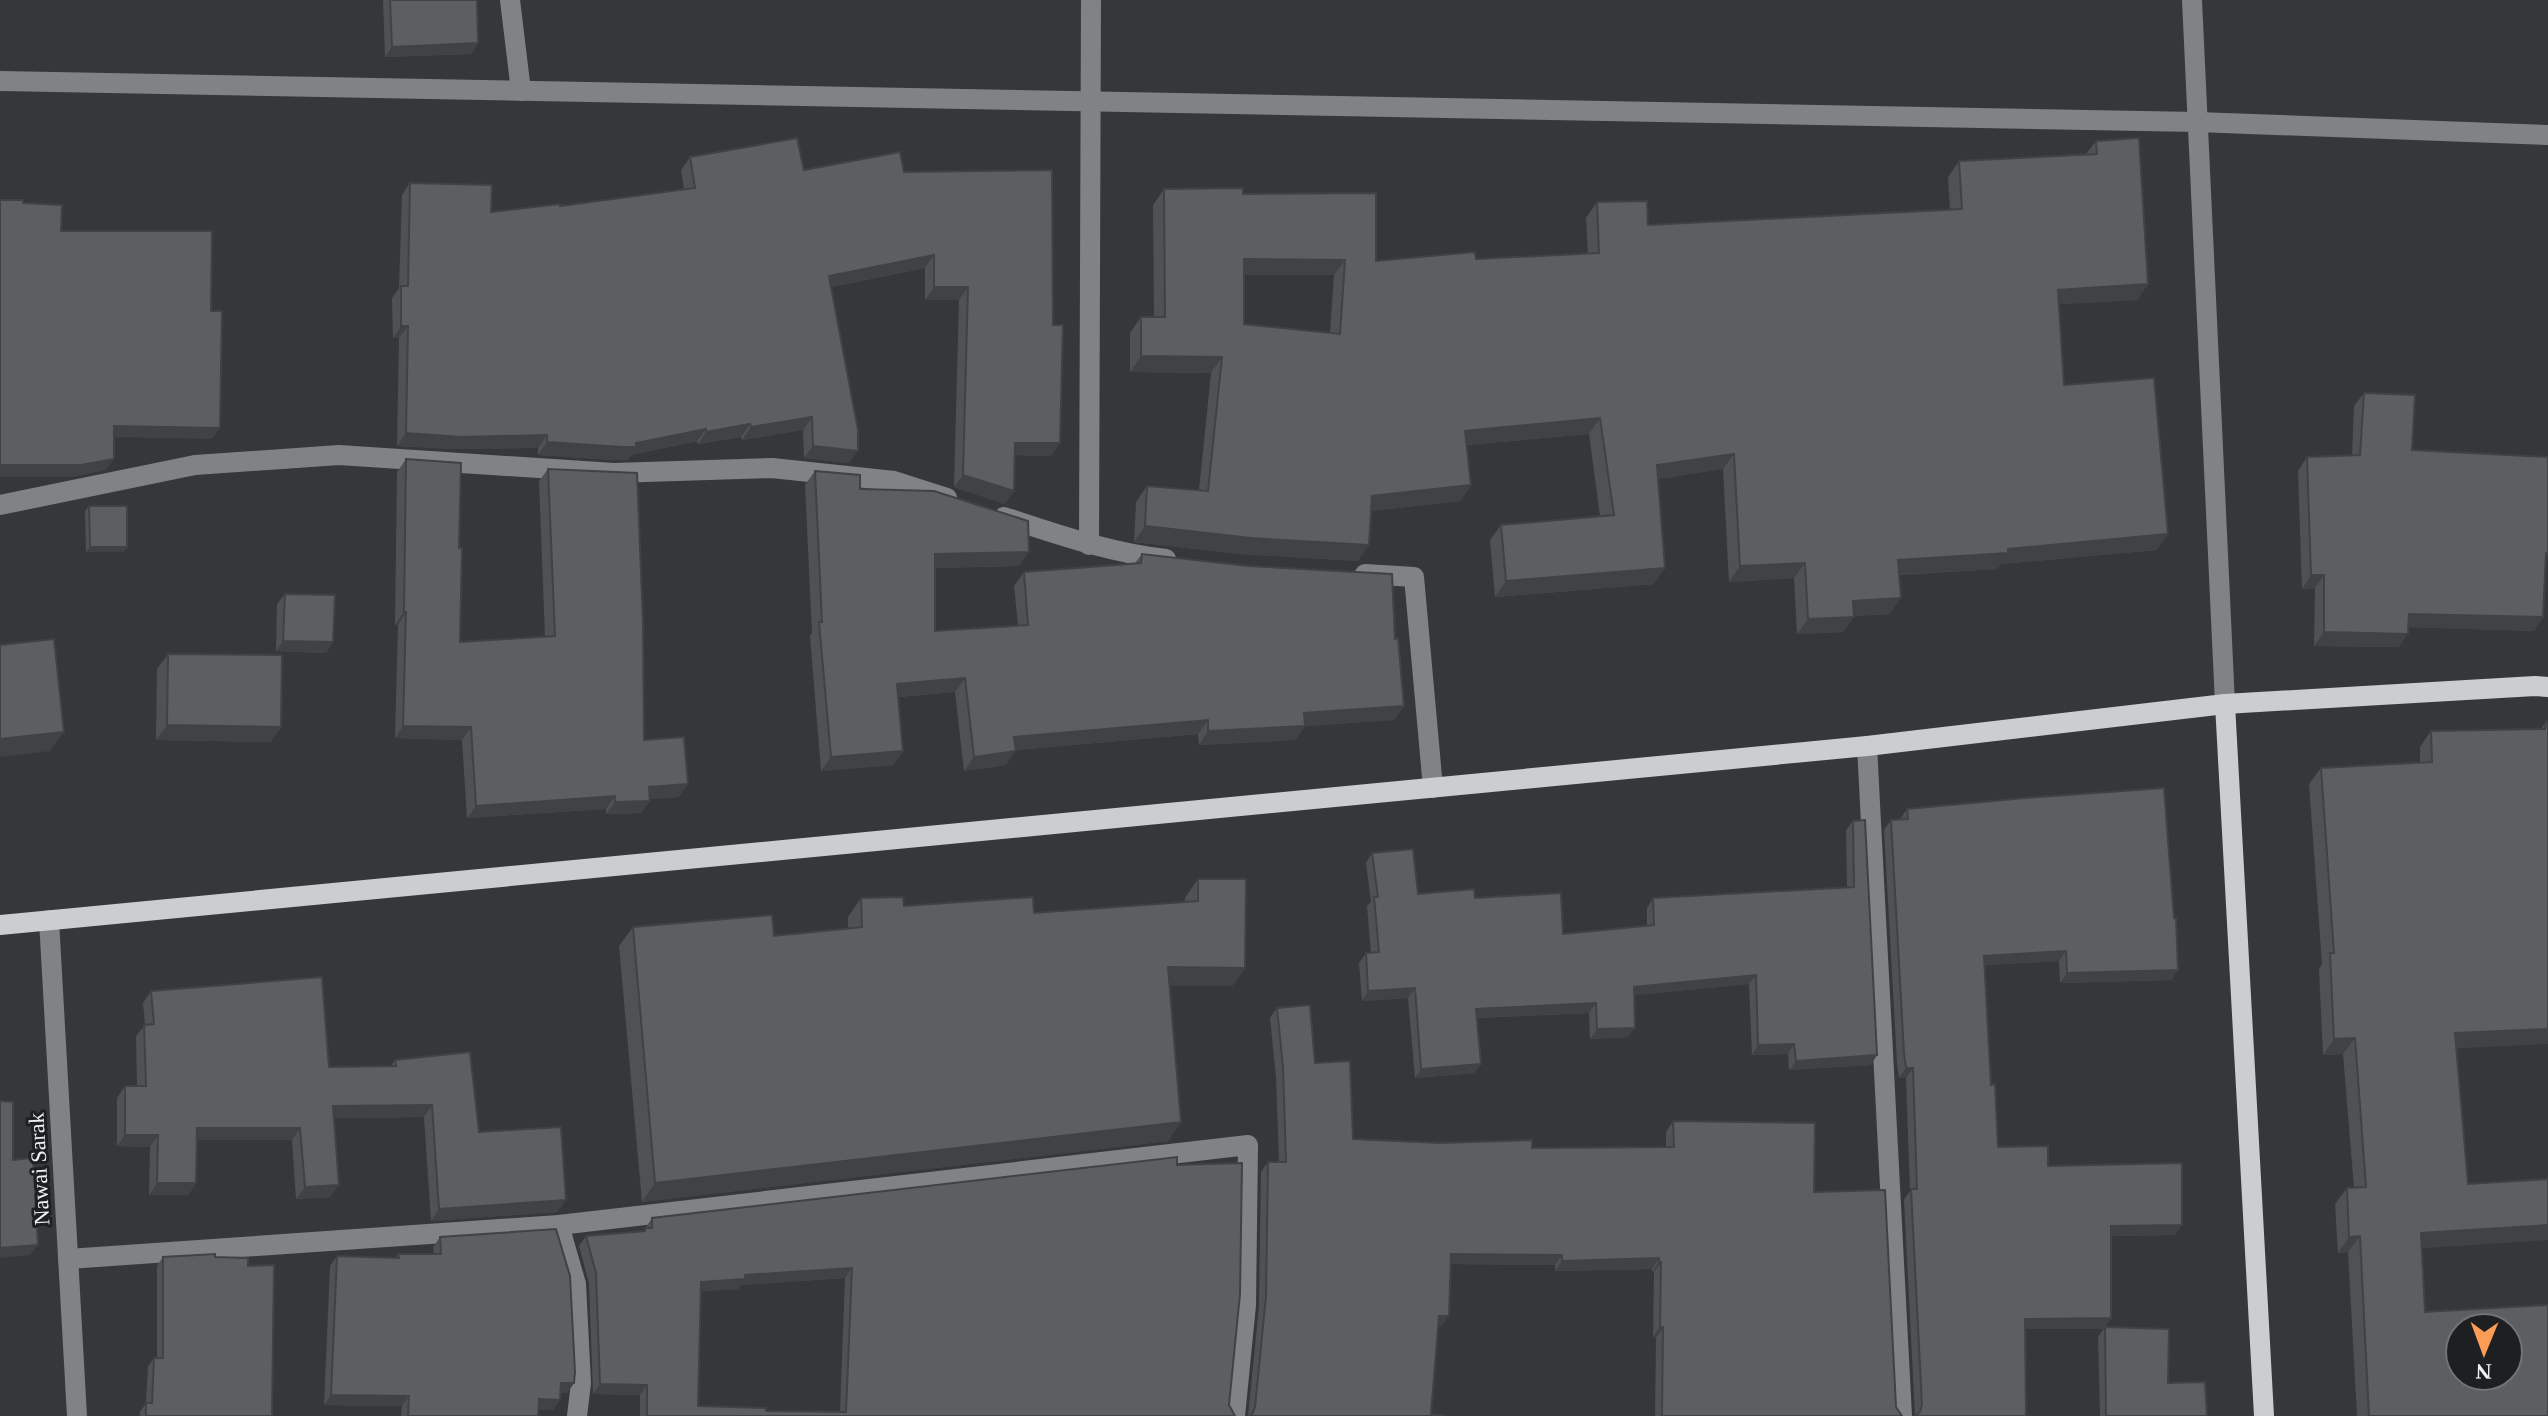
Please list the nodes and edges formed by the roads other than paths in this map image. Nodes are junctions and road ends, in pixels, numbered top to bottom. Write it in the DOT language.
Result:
graph roads {
  1 [pos="510,0"];
  2 [pos="1091,0"];
  3 [pos="2192,0"];
  4 [pos="0,81"];
  5 [pos="521,91"];
  6 [pos="1089,102"];
  7 [pos="2197,122"];
  8 [pos="2548,135"];
  9 [pos="0,505"];
  10 [pos="1089,545"];
  11 [pos="1183,561"];
  12 [pos="1350,574"];
  13 [pos="2548,687"];
  14 [pos="2225,704"];
  15 [pos="1867,746"];
  16 [pos="1433,788"];
  17 [pos="49,920"];
  18 [pos="0,925"];
  19 [pos="559,1225"];
  20 [pos="68,1259"];
  21 [pos="77,1416"];
  22 [pos="577,1416"];
  23 [pos="1235,1416"];
  24 [pos="1902,1416"];
  25 [pos="2264,1416"];
  1 -- 5 [label="street"];
  2 -- 6 [label="street"];
  3 -- 7 [label="street"];
  4 -- 5 [label="street"];
  5 -- 6 [label="street"];
  6 -- 7 [label="street"];
  6 -- 10 [label="street"];
  7 -- 8 [label="street"];
  7 -- 14 [label="street"];
  9 -- 10 [label="street"];
  10 -- 11 [label="street"];
  12 -- 16 [label="street"];
  13 -- 14 [label="main road"];
  14 -- 15 [label="main road"];
  14 -- 25 [label="main road"];
  15 -- 16 [label="main road"];
  15 -- 24 [label="street"];
  16 -- 17 [label="main road"];
  17 -- 18 [label="main road"];
  17 -- 20 [label="street, Nawai Sarak"];
  19 -- 20 [label="street"];
  19 -- 22 [label="street"];
  19 -- 23 [label="street"];
  20 -- 21 [label="street, Nawai Sarak"];
}
